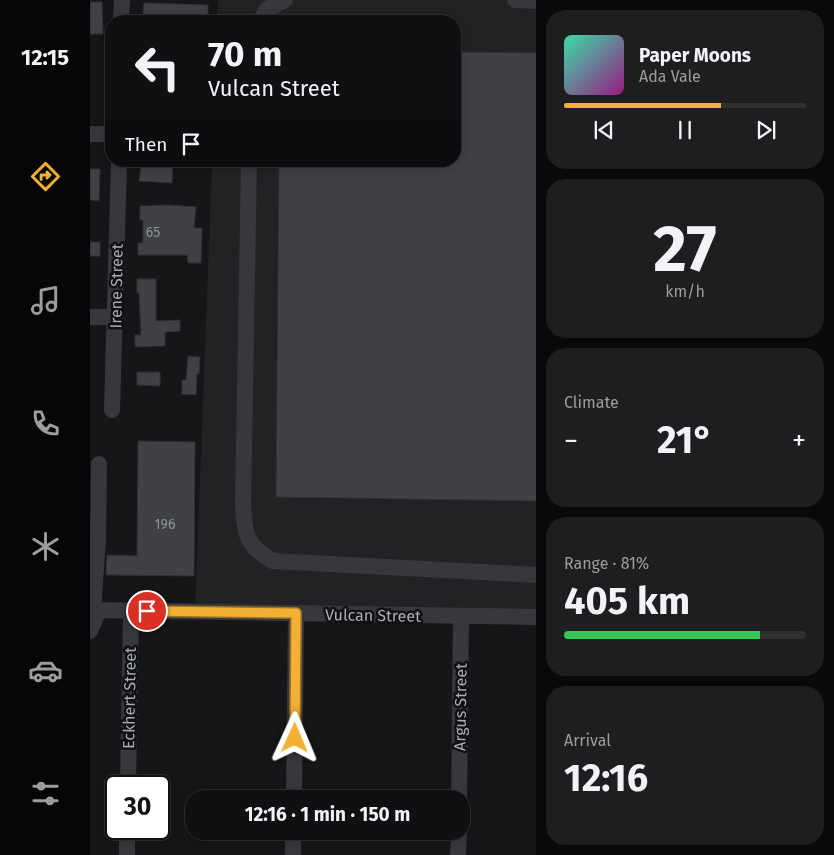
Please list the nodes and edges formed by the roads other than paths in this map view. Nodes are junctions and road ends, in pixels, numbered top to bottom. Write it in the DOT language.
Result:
graph roads {
  1 [pos="122,0"];
  2 [pos="285,0"];
  3 [pos="515,0"];
  4 [pos="536,0"];
  5 [pos="121,15"];
  6 [pos="264,15"];
  7 [pos="90,134"];
  8 [pos="105,134"];
  9 [pos="119,167"];
  10 [pos="249,167"];
  11 [pos="90,317"];
  12 [pos="115,318"];
  13 [pos="112,410"];
  14 [pos="99,464"];
  15 [pos="536,575"];
  16 [pos="94,610"];
  17 [pos="130,610"];
  18 [pos="296,613"];
  19 [pos="461,616"];
  20 [pos="536,617"];
  21 [pos="90,631"];
  22 [pos="128,775"];
  23 [pos="294,790"];
  24 [pos="459,790"];
  25 [pos="127,840"];
  26 [pos="294,840"];
  27 [pos="459,840"];
  28 [pos="126,855"];
  29 [pos="293,855"];
  30 [pos="458,855"];
  1 -- 5 [label="street"];
  2 -- 6 [label="street"];
  3 -- 4 [label="street"];
  7 -- 8 [label="street"];
  9 -- 12 [label="street, Irene Street"];
  10 -- 15 [label="street"];
  11 -- 12 [label="street"];
  12 -- 13 [label="street, Irene Street"];
  14 -- 16 [label="street"];
  16 -- 17 [label="street, Vulcan Street"];
  16 -- 21 [label="street"];
  17 -- 18 [label="street, Vulcan Street"];
  17 -- 22 [label="street, Eckhert Street"];
  18 -- 19 [label="street, Vulcan Street"];
  18 -- 23 [label="street"];
  19 -- 20 [label="street, Vulcan Street"];
  19 -- 24 [label="street, Argus Street"];
  25 -- 28 [label="street"];
  26 -- 29 [label="street"];
  27 -- 30 [label="street"];
}
